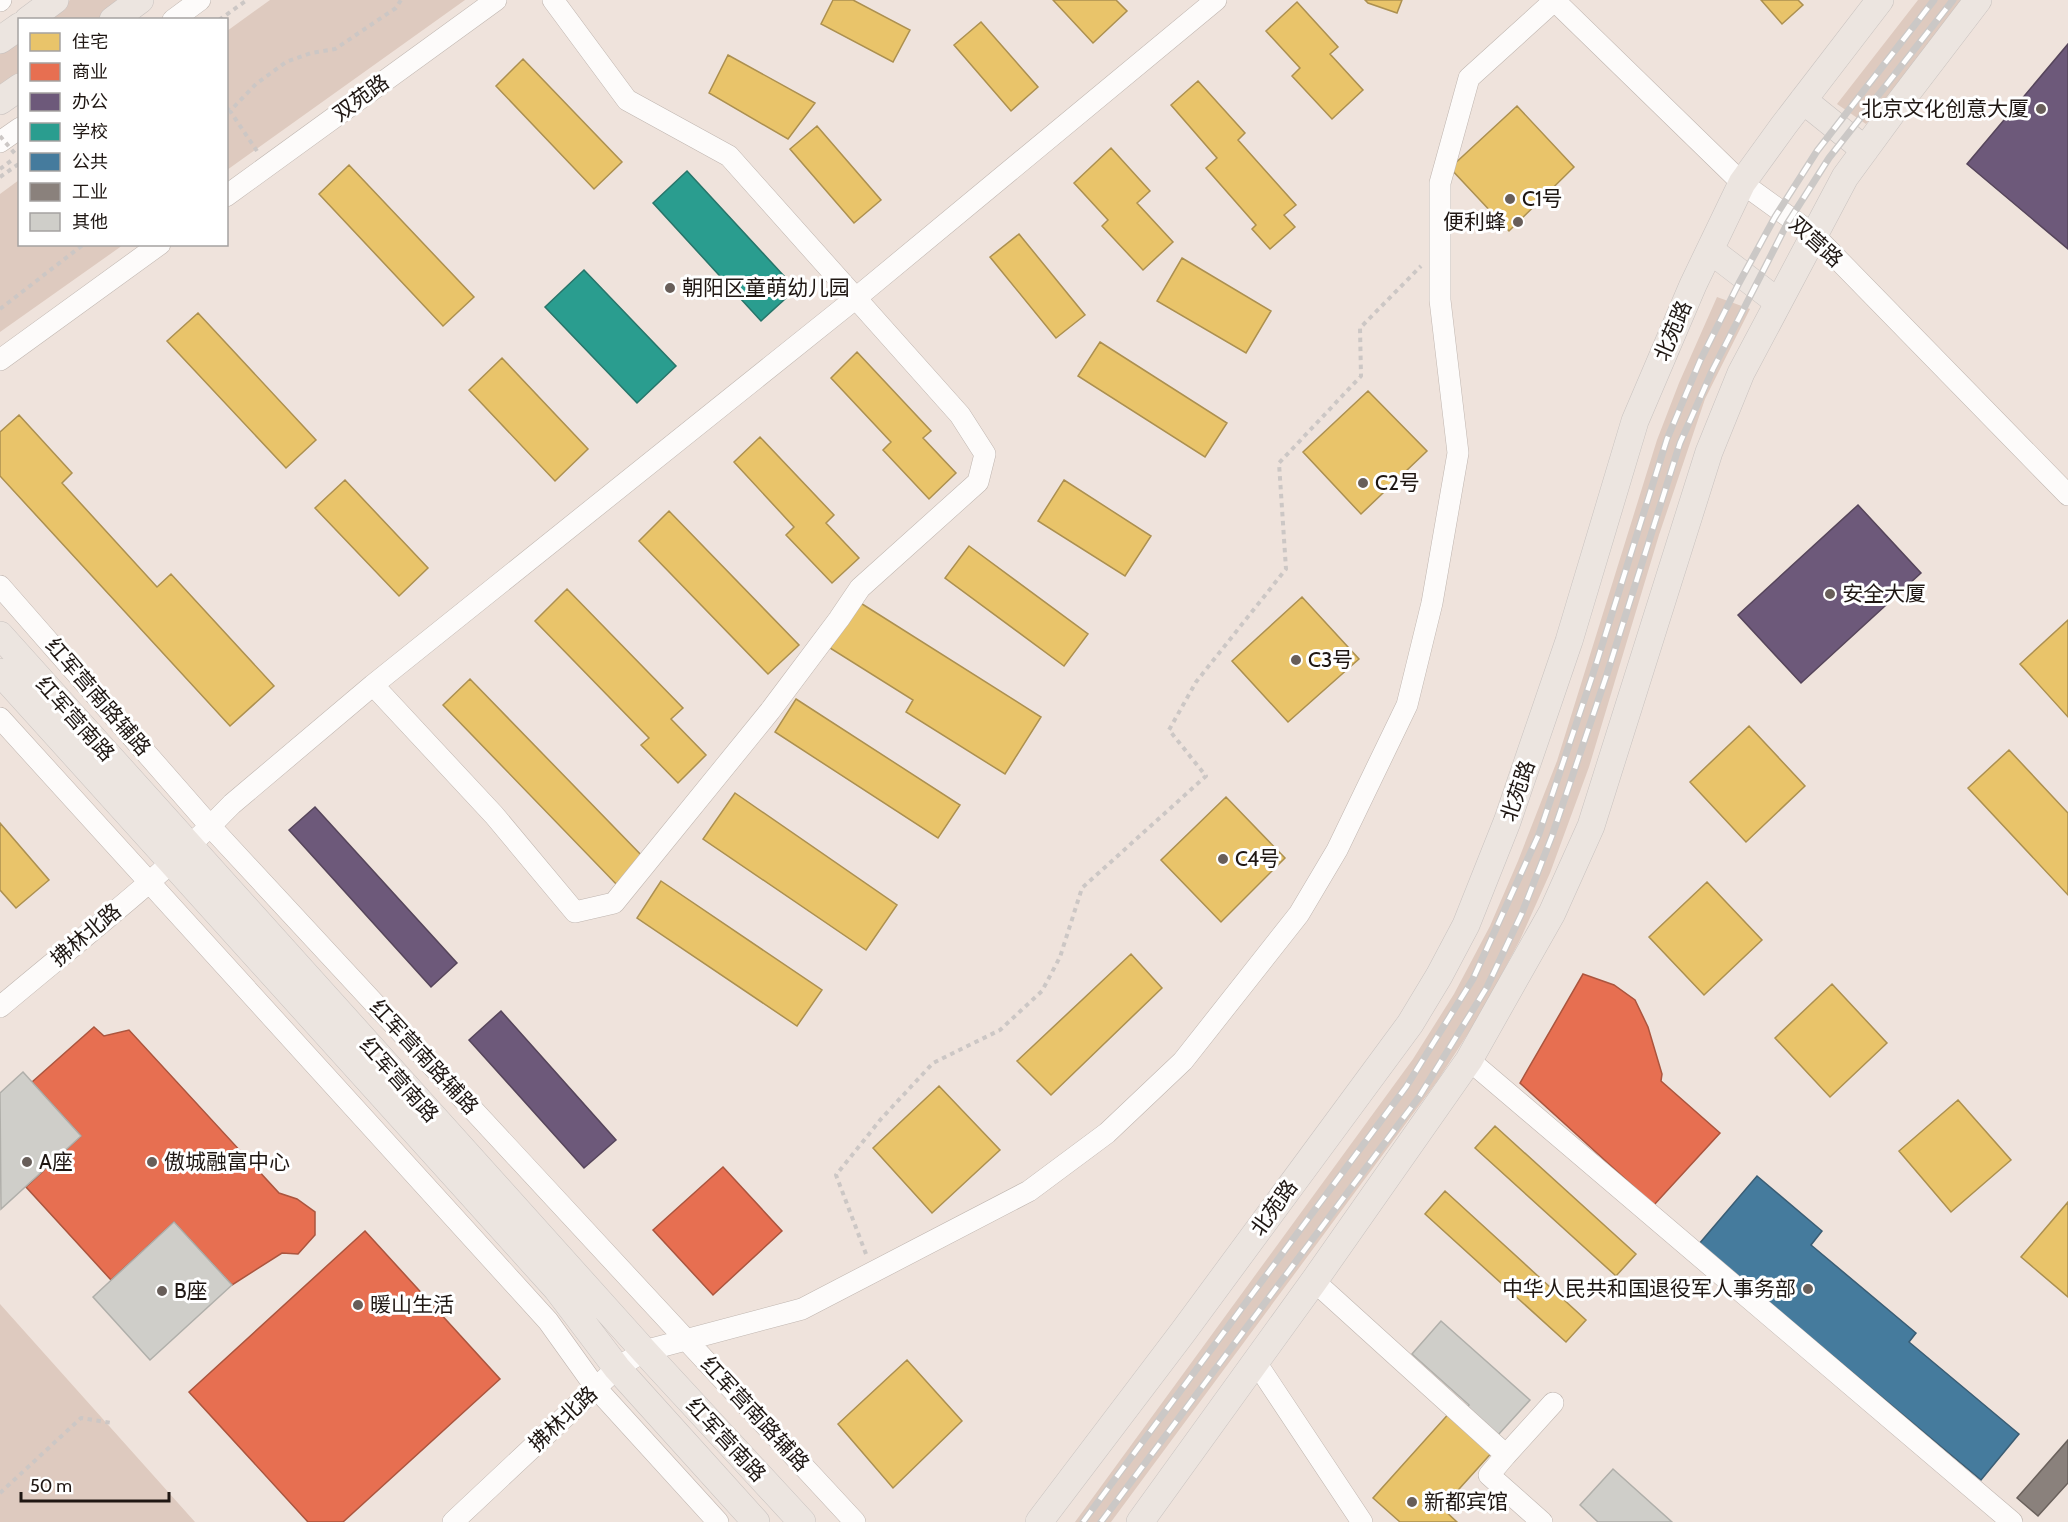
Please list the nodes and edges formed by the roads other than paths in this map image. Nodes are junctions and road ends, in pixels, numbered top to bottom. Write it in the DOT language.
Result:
graph roads {
  1 [pos="55,0"];
  2 [pos="140,0"];
  3 [pos="200,0"];
  4 [pos="496,0"];
  5 [pos="553,0"];
  6 [pos="1216,0"];
  7 [pos="1554,0"];
  8 [pos="1880,0"];
  9 [pos="1978,0"];
  10 [pos="31,18"];
  11 [pos="116,18"];
  12 [pos="175,18"];
  13 [pos="18,27"];
  14 [pos="0,40"];
  15 [pos="18,88"];
  16 [pos="1803,100"];
  17 [pos="0,101"];
  18 [pos="18,129"];
  19 [pos="0,142"];
  20 [pos="1865,150"];
  21 [pos="1743,183"];
  22 [pos="228,195"];
  23 [pos="1814,235"];
  24 [pos="157,246"];
  25 [pos="1710,250"];
  26 [pos="856,298"];
  27 [pos="1778,302"];
  28 [pos="0,360"];
  29 [pos="2068,495"];
  30 [pos="0,586"];
  31 [pos="0,635"];
  32 [pos="0,672"];
  33 [pos="373,685"];
  34 [pos="0,718"];
  35 [pos="210,826"];
  36 [pos="180,854"];
  37 [pos="148,882"];
  38 [pos="0,1007"];
  39 [pos="1469,1060"];
  40 [pos="1314,1281"];
  41 [pos="686,1340"];
  42 [pos="644,1351"];
  43 [pos="1255,1361"];
  44 [pos="617,1368"];
  45 [pos="597,1388"];
  46 [pos="1553,1403"];
  47 [pos="1506,1455"];
  48 [pos="2005,1516"];
  49 [pos="453,1522"];
  50 [pos="718,1522"];
  51 [pos="756,1522"];
  52 [pos="802,1522"];
  53 [pos="855,1522"];
  54 [pos="1039,1522"];
  55 [pos="1140,1522"];
  56 [pos="1362,1522"];
  57 [pos="1542,1522"];
  1 -- 10 [label="main road"];
  2 -- 11 [label="main road"];
  3 -- 12 [label="street"];
  4 -- 22 [label="street, 双苑路"];
  5 -- 26 [label="street"];
  6 -- 26 [label="street, 拂林北路"];
  7 -- 21 [label="street, 双营路"];
  7 -- 41 [label="street, 拂林北路"];
  8 -- 16 [label="main road, 北苑路"];
  9 -- 20 [label="main road"];
  13 -- 14 [label="main road"];
  15 -- 17 [label="main road"];
  16 -- 20 [label="main road"];
  16 -- 21 [label="main road, 北苑路"];
  18 -- 19 [label="street"];
  20 -- 23 [label="main road"];
  21 -- 23 [label="street, 双营路"];
  21 -- 25 [label="main road, 北苑路"];
  23 -- 27 [label="main road"];
  23 -- 29 [label="street, 双营路"];
  24 -- 28 [label="street"];
  25 -- 27 [label="main road"];
  25 -- 54 [label="main road, 北苑路"];
  26 -- 33 [label="street, 拂林北路"];
  26 -- 33 [label="street"];
  27 -- 39 [label="main road"];
  30 -- 35 [label="street, 红军营南路辅路"];
  31 -- 36 [label="main road, 红军营南路"];
  32 -- 36 [label="main road, 红军营南路"];
  33 -- 35 [label="street, 拂林北路"];
  34 -- 37 [label="street"];
  35 -- 36 [label="street, 拂林北路"];
  35 -- 41 [label="street, 红军营南路辅路"];
  36 -- 37 [label="street, 拂林北路"];
  36 -- 42 [label="main road, 红军营南路"];
  36 -- 44 [label="main road, 红军营南路"];
  37 -- 38 [label="street, 拂林北路"];
  37 -- 45 [label="street"];
  39 -- 40 [label="main road"];
  39 -- 48 [label="street"];
  40 -- 43 [label="main road"];
  40 -- 47 [label="street"];
  41 -- 42 [label="street, 拂林北路"];
  41 -- 53 [label="street, 红军营南路辅路"];
  42 -- 44 [label="street, 拂林北路"];
  42 -- 52 [label="main road, 红军营南路"];
  43 -- 55 [label="main road"];
  43 -- 56 [label="street"];
  44 -- 45 [label="street, 拂林北路"];
  44 -- 51 [label="main road, 红军营南路"];
  45 -- 49 [label="street, 拂林北路"];
  45 -- 50 [label="street"];
  46 -- 47 [label="street"];
  47 -- 57 [label="street"];
}
